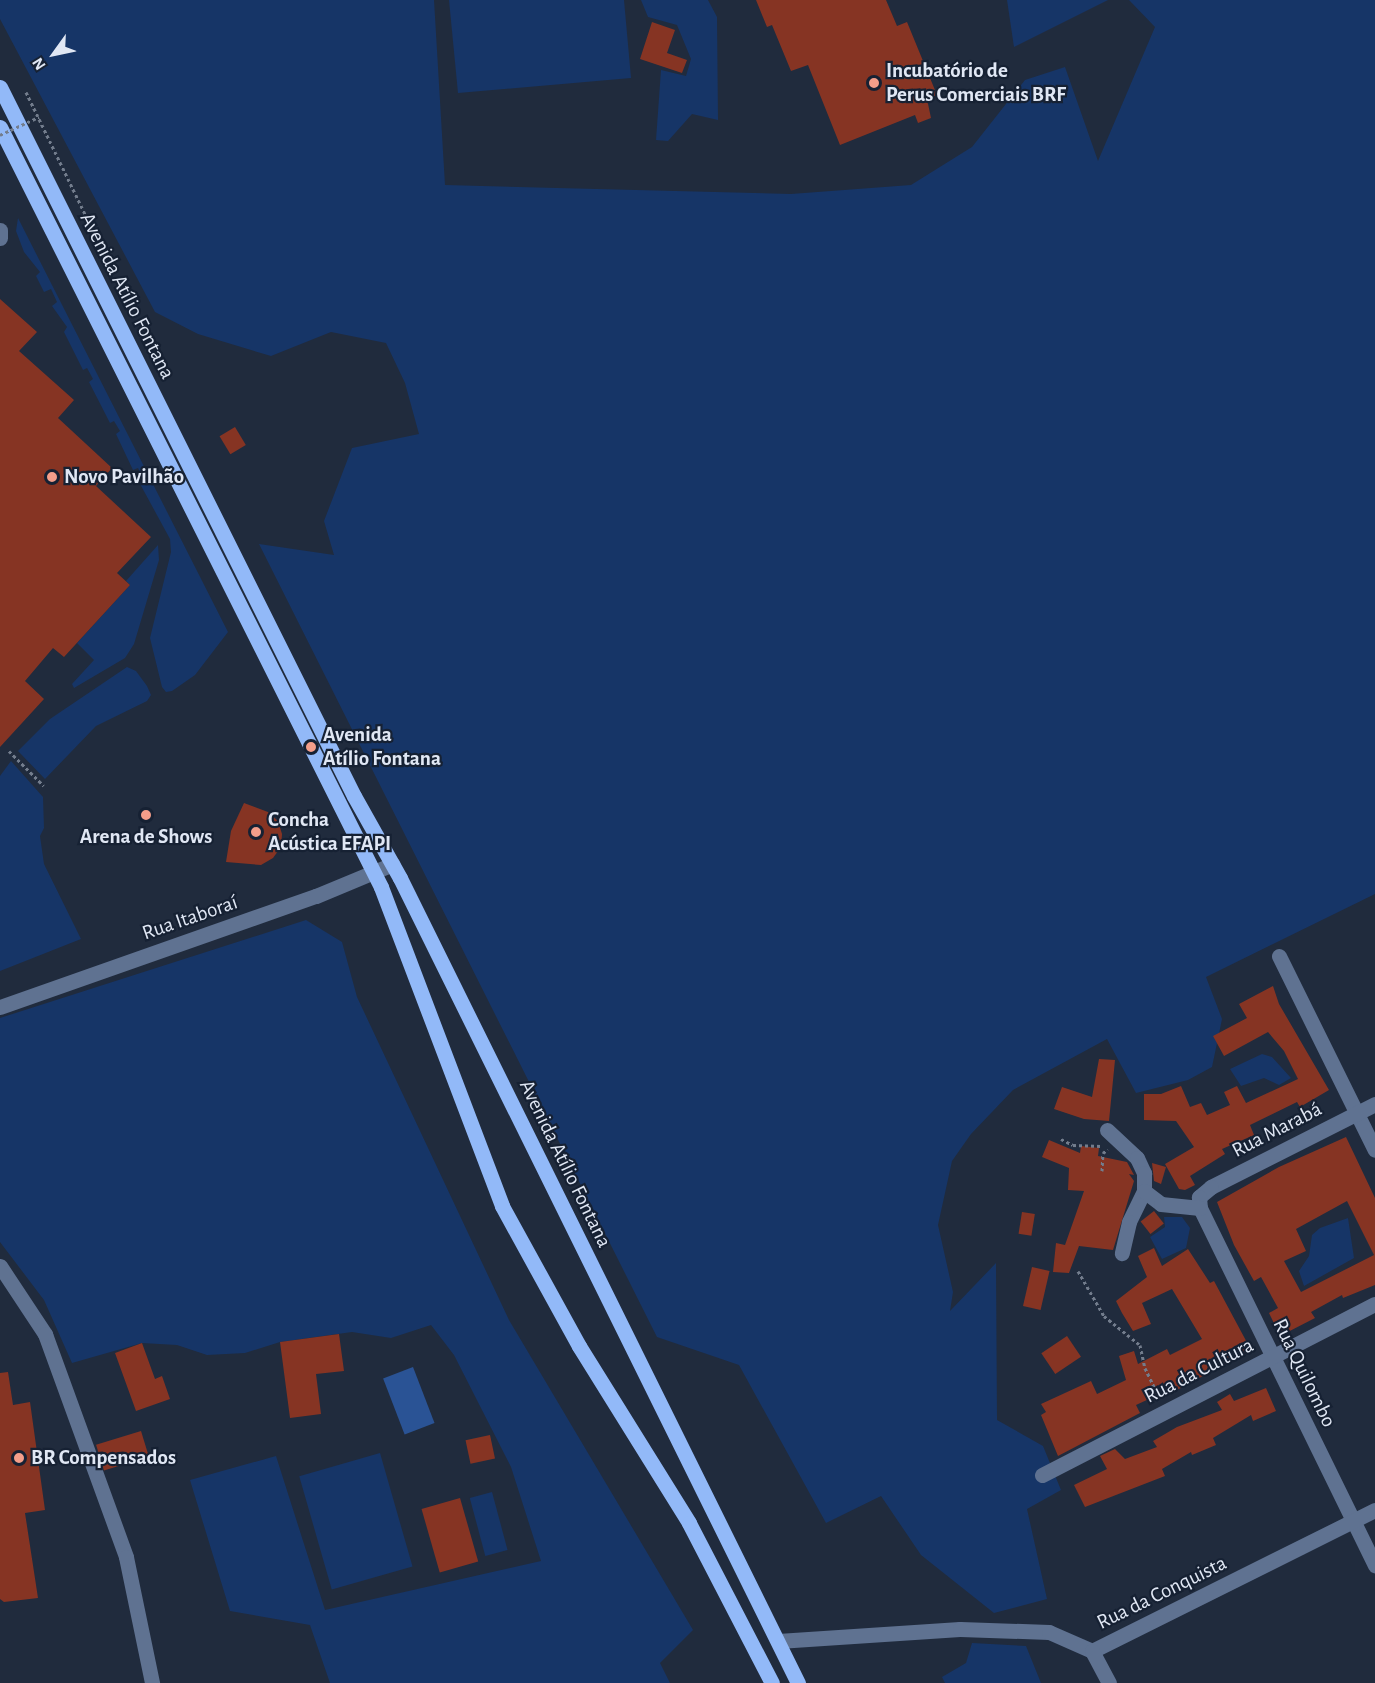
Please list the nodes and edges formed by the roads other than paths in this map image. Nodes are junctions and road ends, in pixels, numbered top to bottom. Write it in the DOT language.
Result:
graph roads {
  1 [pos="0,87"];
  2 [pos="0,127"];
  3 [pos="0,230"];
  4 [pos="0,238"];
  5 [pos="393,864"];
  6 [pos="373,873"];
  7 [pos="1279,956"];
  8 [pos="0,1007"];
  9 [pos="1375,1104"];
  10 [pos="1357,1113"];
  11 [pos="1107,1130"];
  12 [pos="1375,1150"];
  13 [pos="1144,1191"];
  14 [pos="1200,1203"];
  15 [pos="1122,1253"];
  16 [pos="0,1266"];
  17 [pos="1375,1304"];
  18 [pos="1273,1356"];
  19 [pos="1042,1475"];
  20 [pos="1375,1510"];
  21 [pos="1353,1521"];
  22 [pos="1375,1566"];
  23 [pos="778,1641"];
  24 [pos="1092,1651"];
  25 [pos="152,1683"];
  26 [pos="772,1683"];
  27 [pos="798,1683"];
  28 [pos="1109,1683"];
  1 -- 5 [label="main road, Avenida Atílio Fontana"];
  2 -- 6 [label="main road, Avenida Atílio Fontana"];
  3 -- 4 [label="street"];
  5 -- 6 [label="street, Rua Itaboraí"];
  5 -- 23 [label="main road, Avenida Atílio Fontana"];
  6 -- 8 [label="street, Rua Itaboraí"];
  6 -- 26 [label="main road, Avenida Atílio Fontana"];
  7 -- 10 [label="street"];
  9 -- 10 [label="street, Rua Marabá"];
  10 -- 12 [label="street"];
  10 -- 14 [label="street, Rua Marabá"];
  11 -- 13 [label="street"];
  13 -- 14 [label="street"];
  13 -- 15 [label="street"];
  14 -- 18 [label="street, Rua Quilombo"];
  16 -- 25 [label="street"];
  17 -- 18 [label="street, Rua da Cultura"];
  18 -- 19 [label="street, Rua da Cultura"];
  18 -- 21 [label="street, Rua Quilombo"];
  20 -- 21 [label="street, Rua da Conquista"];
  21 -- 22 [label="street, Rua Quilombo"];
  21 -- 24 [label="street, Rua da Conquista"];
  23 -- 24 [label="street, Rua da Conquista"];
  23 -- 27 [label="main road, Avenida Atílio Fontana"];
  24 -- 28 [label="street"];
}
